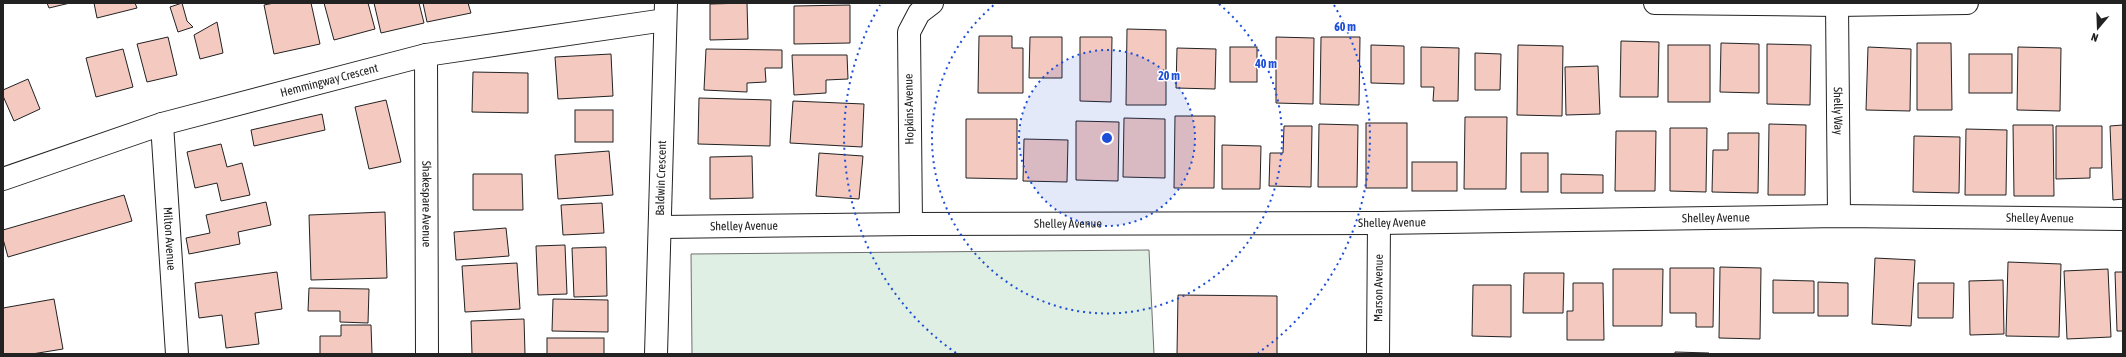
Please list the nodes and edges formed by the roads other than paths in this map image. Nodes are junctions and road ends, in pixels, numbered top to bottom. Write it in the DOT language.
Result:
graph roads {
  1 [pos="932,3"];
  2 [pos="1655,3"];
  3 [pos="1967,3"];
  4 [pos="1837,5"];
  5 [pos="665,12"];
  6 [pos="426,55"];
  7 [pos="162,124"];
  8 [pos="3,179"];
  9 [pos="1839,216"];
  10 [pos="2123,219"];
  11 [pos="1379,223"];
  12 [pos="911,224"];
  13 [pos="661,227"];
  14 [pos="177,354"];
  15 [pos="427,354"];
  16 [pos="656,354"];
  17 [pos="1378,354"];
  1 -- 12 [label="street, Hopkins Avenue"];
  2 -- 4 [label="street"];
  3 -- 4 [label="street"];
  4 -- 9 [label="street, Shelly Way"];
  5 -- 6 [label="street, Hemmingway Crescent"];
  5 -- 13 [label="street, Baldwin Crescent"];
  6 -- 7 [label="street, Hemmingway Crescent"];
  6 -- 15 [label="street, Shakespare Avenue"];
  7 -- 8 [label="street, Hemmingway Crescent"];
  7 -- 14 [label="street, Milton Avenue"];
  9 -- 10 [label="street, Shelley Avenue"];
  9 -- 11 [label="street, Shelley Avenue"];
  11 -- 12 [label="street, Shelley Avenue"];
  11 -- 17 [label="street, Marson Avenue"];
  12 -- 13 [label="street, Shelley Avenue"];
  13 -- 16 [label="street, Baldwin Crescent"];
}
